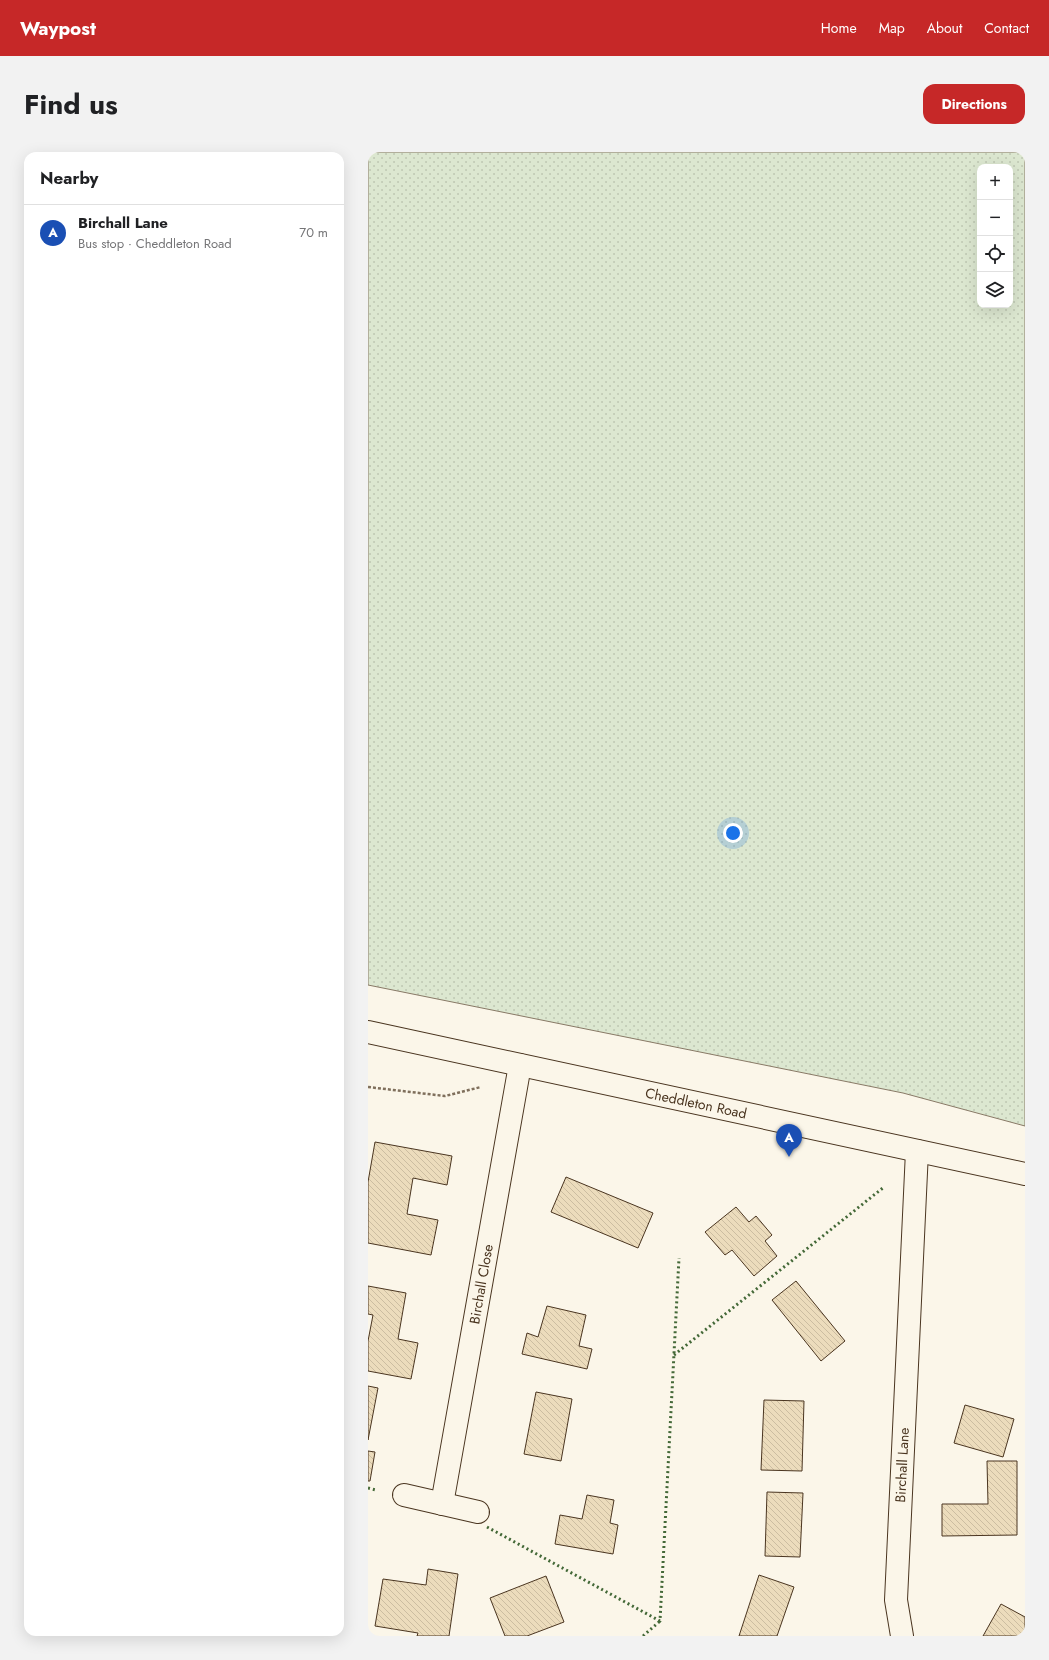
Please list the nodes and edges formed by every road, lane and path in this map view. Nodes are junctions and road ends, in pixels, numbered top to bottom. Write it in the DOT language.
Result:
graph roads {
  1 [pos="368,1032"];
  2 [pos="520,1064"];
  3 [pos="368,1087"];
  4 [pos="482,1087"];
  5 [pos="917,1151"];
  6 [pos="1025,1174"];
  7 [pos="404,1494"];
  8 [pos="442,1504"];
  9 [pos="478,1512"];
  10 [pos="902,1636"];
  1 -- 2 [label="main road, Cheddleton Road"];
  2 -- 5 [label="main road, Cheddleton Road"];
  2 -- 8 [label="main road, Birchall Close"];
  3 -- 4 [label="path"];
  5 -- 6 [label="main road, Cheddleton Road"];
  5 -- 10 [label="main road, Birchall Lane"];
  7 -- 8 [label="main road"];
  8 -- 9 [label="main road"];
}
